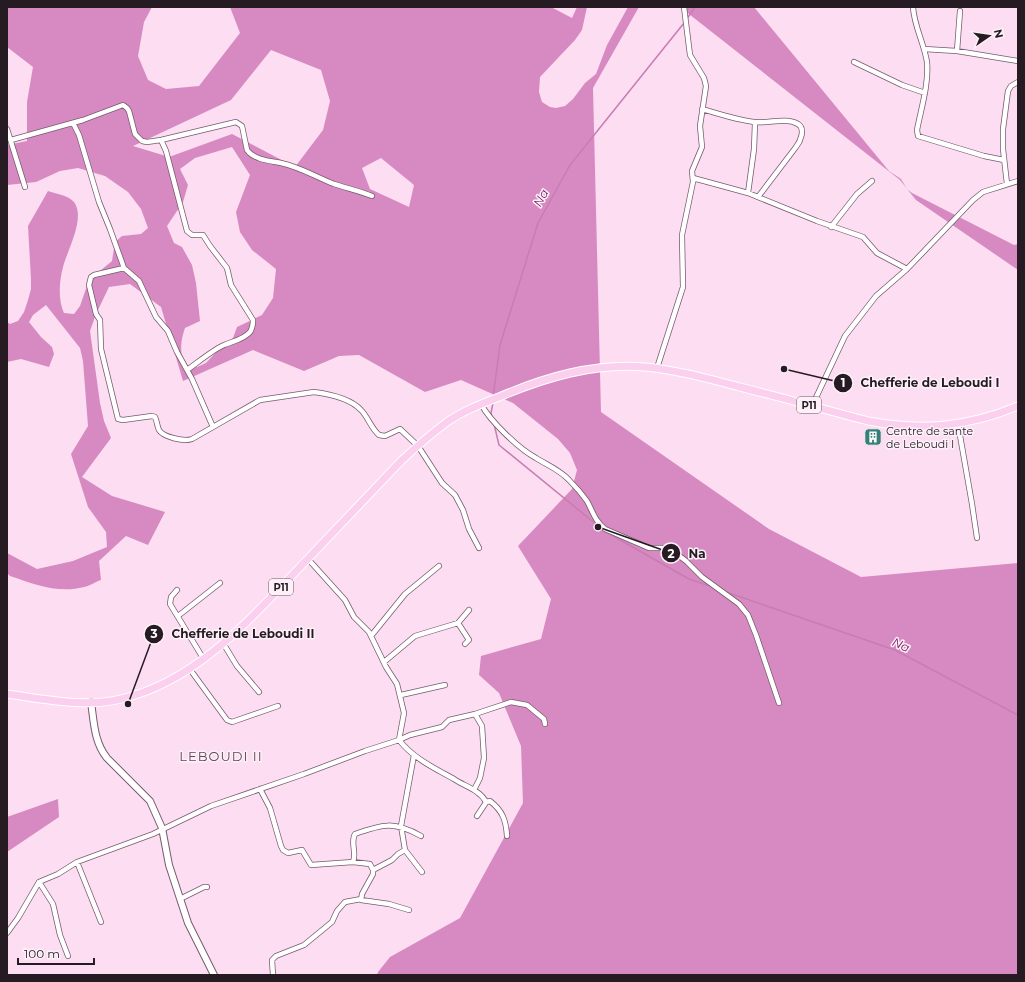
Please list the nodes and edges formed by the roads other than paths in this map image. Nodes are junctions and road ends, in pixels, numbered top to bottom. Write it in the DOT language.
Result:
graph roads {
  1 [pos="684,7"];
  2 [pos="913,7"];
  3 [pos="960,11"];
  4 [pos="924,49"];
  5 [pos="957,51"];
  6 [pos="1018,61"];
  7 [pos="854,62"];
  8 [pos="1018,82"];
  9 [pos="925,92"];
  10 [pos="702,109"];
  11 [pos="755,122"];
  12 [pos="73,123"];
  13 [pos="7,128"];
  14 [pos="11,140"];
  15 [pos="161,140"];
  16 [pos="1004,160"];
  17 [pos="693,178"];
  18 [pos="1018,181"];
  19 [pos="872,182"];
  20 [pos="1007,184"];
  21 [pos="25,187"];
  22 [pos="748,193"];
  23 [pos="372,196"];
  24 [pos="758,197"];
  25 [pos="831,227"];
  26 [pos="124,268"];
  27 [pos="907,269"];
  28 [pos="657,368"];
  29 [pos="187,370"];
  30 [pos="481,404"];
  31 [pos="812,406"];
  32 [pos="1018,406"];
  33 [pos="958,424"];
  34 [pos="213,427"];
  35 [pos="418,446"];
  36 [pos="976,538"];
  37 [pos="479,548"];
  38 [pos="308,559"];
  39 [pos="439,566"];
  40 [pos="220,583"];
  41 [pos="177,590"];
  42 [pos="469,610"];
  43 [pos="178,616"];
  44 [pos="458,623"];
  45 [pos="371,636"];
  46 [pos="223,643"];
  47 [pos="465,644"];
  48 [pos="203,658"];
  49 [pos="384,662"];
  50 [pos="189,668"];
  51 [pos="445,685"];
  52 [pos="259,692"];
  53 [pos="7,694"];
  54 [pos="401,695"];
  55 [pos="91,702"];
  56 [pos="779,703"];
  57 [pos="278,706"];
  58 [pos="475,714"];
  59 [pos="545,724"];
  60 [pos="399,740"];
  61 [pos="414,755"];
  62 [pos="260,790"];
  63 [pos="474,790"];
  64 [pos="486,802"];
  65 [pos="477,816"];
  66 [pos="401,826"];
  67 [pos="162,828"];
  68 [pos="421,836"];
  69 [pos="507,836"];
  70 [pos="405,850"];
  71 [pos="77,862"];
  72 [pos="353,862"];
  73 [pos="373,870"];
  74 [pos="422,872"];
  75 [pos="40,882"];
  76 [pos="207,887"];
  77 [pos="180,899"];
  78 [pos="361,899"];
  79 [pos="408,910"];
  80 [pos="101,922"];
  81 [pos="7,933"];
  82 [pos="68,956"];
  83 [pos="214,975"];
  84 [pos="273,975"];
  1 -- 10 [label="street"];
  2 -- 4 [label="street"];
  3 -- 5 [label="street"];
  4 -- 5 [label="street"];
  4 -- 9 [label="street"];
  5 -- 6 [label="street"];
  7 -- 9 [label="street"];
  8 -- 16 [label="street"];
  9 -- 16 [label="street"];
  10 -- 11 [label="street"];
  10 -- 17 [label="street"];
  11 -- 22 [label="street"];
  11 -- 24 [label="street"];
  12 -- 14 [label="street"];
  12 -- 15 [label="street"];
  12 -- 26 [label="street"];
  13 -- 14 [label="street"];
  14 -- 21 [label="street"];
  15 -- 23 [label="street"];
  15 -- 29 [label="street"];
  16 -- 20 [label="street"];
  17 -- 22 [label="street"];
  17 -- 28 [label="street"];
  18 -- 20 [label="street"];
  19 -- 25 [label="street"];
  20 -- 27 [label="street"];
  22 -- 24 [label="street"];
  24 -- 25 [label="street"];
  25 -- 27 [label="street"];
  26 -- 29 [label="street"];
  26 -- 34 [label="street"];
  27 -- 31 [label="street"];
  28 -- 30 [label="main road, P11"];
  28 -- 31 [label="main road, P11"];
  29 -- 34 [label="street"];
  30 -- 35 [label="main road, P11"];
  30 -- 56 [label="street"];
  31 -- 33 [label="main road, P11"];
  32 -- 33 [label="main road, P11"];
  33 -- 36 [label="street"];
  34 -- 35 [label="street"];
  35 -- 37 [label="street"];
  35 -- 38 [label="main road, P11"];
  38 -- 45 [label="street"];
  38 -- 46 [label="main road, P11"];
  39 -- 45 [label="street"];
  40 -- 43 [label="street"];
  41 -- 43 [label="street"];
  42 -- 44 [label="street"];
  43 -- 48 [label="street"];
  44 -- 47 [label="street"];
  44 -- 49 [label="street"];
  45 -- 49 [label="street"];
  46 -- 48 [label="main road, P11"];
  46 -- 52 [label="street"];
  48 -- 50 [label="main road, P11"];
  49 -- 54 [label="street"];
  50 -- 55 [label="main road, P11"];
  50 -- 57 [label="street"];
  51 -- 54 [label="street"];
  53 -- 55 [label="main road, P11"];
  54 -- 60 [label="street"];
  55 -- 67 [label="street"];
  58 -- 59 [label="street"];
  58 -- 60 [label="street"];
  58 -- 63 [label="street"];
  60 -- 61 [label="street"];
  60 -- 62 [label="street"];
  61 -- 63 [label="street"];
  61 -- 66 [label="street"];
  62 -- 67 [label="street"];
  62 -- 72 [label="street"];
  63 -- 64 [label="street"];
  64 -- 65 [label="street"];
  64 -- 69 [label="street"];
  66 -- 68 [label="street"];
  66 -- 70 [label="street"];
  66 -- 72 [label="street"];
  67 -- 71 [label="street"];
  67 -- 77 [label="street"];
  70 -- 73 [label="street"];
  70 -- 74 [label="street"];
  71 -- 75 [label="street"];
  71 -- 80 [label="street"];
  72 -- 73 [label="street"];
  73 -- 78 [label="street"];
  75 -- 81 [label="street"];
  75 -- 82 [label="street"];
  76 -- 77 [label="street"];
  77 -- 83 [label="street"];
  78 -- 79 [label="street"];
  78 -- 84 [label="street"];
}
